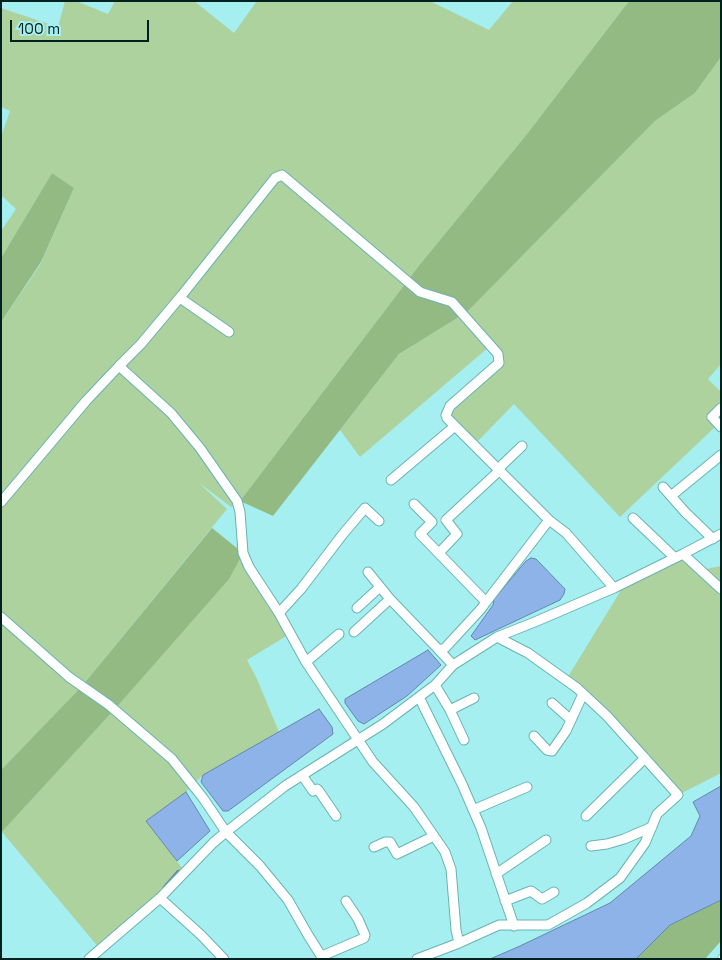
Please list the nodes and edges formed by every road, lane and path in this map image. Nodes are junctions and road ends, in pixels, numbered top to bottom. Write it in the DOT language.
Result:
graph roads {
  1 [pos="180,298"];
  2 [pos="229,332"];
  3 [pos="119,366"];
  4 [pos="721,408"];
  5 [pos="455,426"];
  6 [pos="721,427"];
  7 [pos="522,446"];
  8 [pos="721,455"];
  9 [pos="499,469"];
  10 [pos="391,480"];
  11 [pos="663,486"];
  12 [pos="671,496"];
  13 [pos="1,502"];
  14 [pos="414,504"];
  15 [pos="632,518"];
  16 [pos="549,520"];
  17 [pos="379,521"];
  18 [pos="717,536"];
  19 [pos="439,552"];
  20 [pos="679,556"];
  21 [pos="368,572"];
  22 [pos="380,587"];
  23 [pos="614,588"];
  24 [pos="721,589"];
  25 [pos="390,599"];
  26 [pos="486,602"];
  27 [pos="357,608"];
  28 [pos="279,613"];
  29 [pos="1,616"];
  30 [pos="354,632"];
  31 [pos="340,634"];
  32 [pos="497,637"];
  33 [pos="439,650"];
  34 [pos="306,662"];
  35 [pos="453,665"];
  36 [pos="436,685"];
  37 [pos="583,694"];
  38 [pos="420,697"];
  39 [pos="474,698"];
  40 [pos="552,703"];
  41 [pos="450,710"];
  42 [pos="571,720"];
  43 [pos="534,736"];
  44 [pos="359,739"];
  45 [pos="464,740"];
  46 [pos="644,758"];
  47 [pos="302,775"];
  48 [pos="527,787"];
  49 [pos="473,810"];
  50 [pos="336,816"];
  51 [pos="586,816"];
  52 [pos="652,827"];
  53 [pos="226,832"];
  54 [pos="434,836"];
  55 [pos="546,840"];
  56 [pos="591,846"];
  57 [pos="374,847"];
  58 [pos="496,874"];
  59 [pos="554,892"];
  60 [pos="160,898"];
  61 [pos="346,901"];
  62 [pos="505,901"];
  63 [pos="514,926"];
  64 [pos="459,943"];
  65 [pos="322,957"];
  66 [pos="90,959"];
  67 [pos="224,959"];
  68 [pos="417,959"];
  1 -- 2 [label="street"];
  1 -- 3 [label="street"];
  1 -- 5 [label="street"];
  3 -- 13 [label="street"];
  3 -- 28 [label="street"];
  4 -- 6 [label="street"];
  5 -- 9 [label="street"];
  5 -- 10 [label="street"];
  7 -- 9 [label="street"];
  8 -- 12 [label="street"];
  9 -- 16 [label="street"];
  9 -- 19 [label="street"];
  11 -- 12 [label="street"];
  12 -- 18 [label="street"];
  14 -- 19 [label="street"];
  15 -- 20 [label="street"];
  16 -- 23 [label="street"];
  16 -- 26 [label="street"];
  17 -- 28 [label="street"];
  18 -- 20 [label="street"];
  19 -- 26 [label="street"];
  20 -- 23 [label="street"];
  20 -- 24 [label="street"];
  21 -- 22 [label="street"];
  22 -- 25 [label="street"];
  22 -- 27 [label="street"];
  23 -- 32 [label="street"];
  25 -- 30 [label="street"];
  25 -- 33 [label="street"];
  26 -- 33 [label="street"];
  28 -- 34 [label="street"];
  29 -- 53 [label="street"];
  31 -- 34 [label="street"];
  32 -- 35 [label="street"];
  32 -- 37 [label="street"];
  33 -- 35 [label="street"];
  34 -- 44 [label="street"];
  35 -- 36 [label="street"];
  36 -- 38 [label="street"];
  36 -- 41 [label="street"];
  37 -- 42 [label="street"];
  37 -- 46 [label="street"];
  38 -- 44 [label="street"];
  38 -- 49 [label="street"];
  39 -- 41 [label="street"];
  40 -- 42 [label="street"];
  41 -- 45 [label="street"];
  42 -- 43 [label="street"];
  44 -- 47 [label="street"];
  44 -- 54 [label="street"];
  46 -- 51 [label="street"];
  46 -- 52 [label="street"];
  47 -- 50 [label="street"];
  47 -- 53 [label="street"];
  48 -- 49 [label="street"];
  49 -- 58 [label="street"];
  52 -- 56 [label="street"];
  52 -- 63 [label="street"];
  53 -- 60 [label="street"];
  53 -- 65 [label="street"];
  54 -- 57 [label="street"];
  54 -- 64 [label="street"];
  55 -- 58 [label="street"];
  58 -- 62 [label="street"];
  59 -- 62 [label="street"];
  60 -- 66 [label="street"];
  60 -- 67 [label="street"];
  61 -- 65 [label="street"];
  62 -- 63 [label="street"];
  63 -- 64 [label="street"];
  64 -- 68 [label="street"];
}
